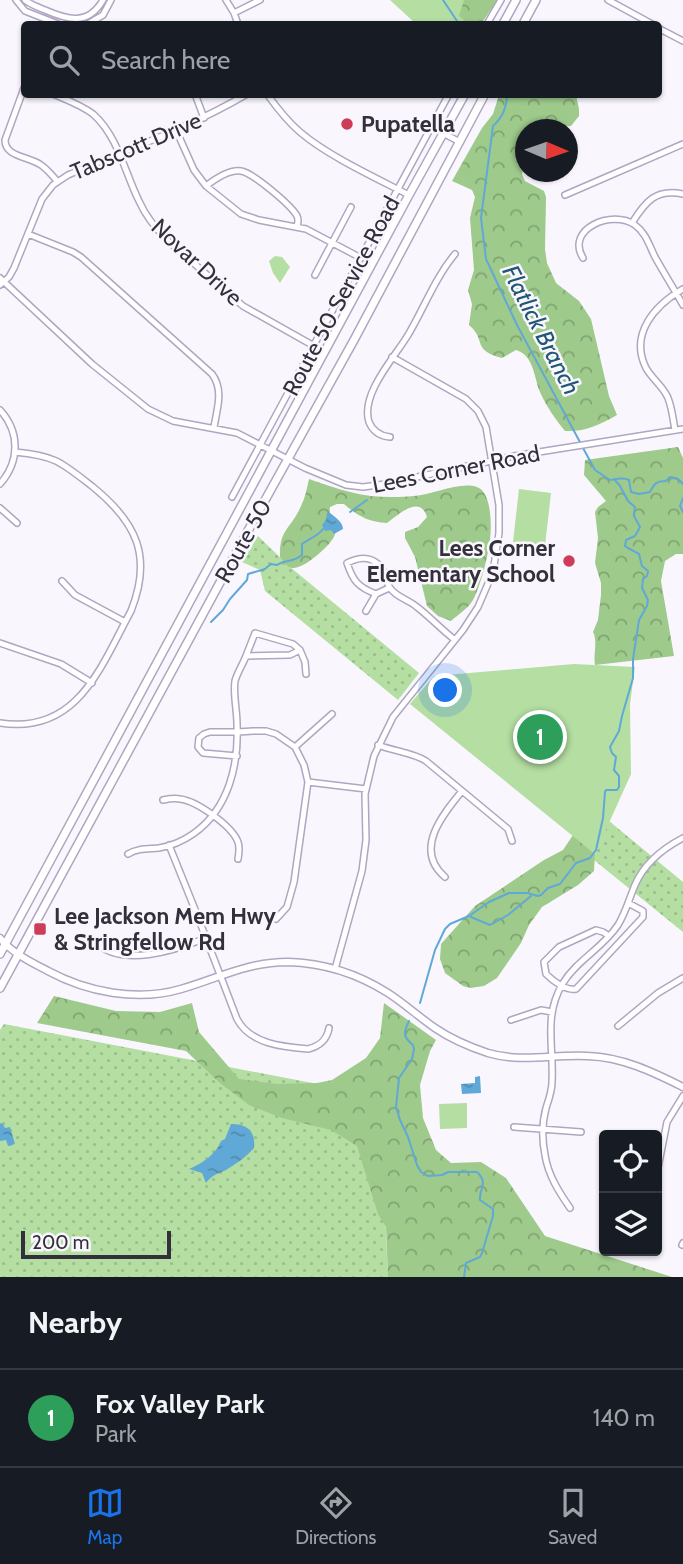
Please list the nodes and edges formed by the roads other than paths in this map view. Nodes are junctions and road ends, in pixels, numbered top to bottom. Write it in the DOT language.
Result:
graph roads {
  1 [pos="16,0"];
  2 [pos="25,0"];
  3 [pos="103,0"];
  4 [pos="111,0"];
  5 [pos="226,0"];
  6 [pos="260,0"];
  7 [pos="501,0"];
  8 [pos="516,0"];
  9 [pos="536,0"];
  10 [pos="608,0"];
  11 [pos="234,13"];
  12 [pos="50,21"];
  13 [pos="93,21"];
  14 [pos="237,21"];
  15 [pos="489,21"];
  16 [pos="505,21"];
  17 [pos="525,21"];
  18 [pos="646,21"];
  19 [pos="662,30"];
  20 [pos="683,41"];
  21 [pos="21,96"];
  22 [pos="63,98"];
  23 [pos="196,98"];
  24 [pos="240,98"];
  25 [pos="270,98"];
  26 [pos="447,98"];
  27 [pos="463,98"];
  28 [pos="483,98"];
  29 [pos="204,118"];
  30 [pos="431,127"];
  31 [pos="176,130"];
  32 [pos="444,133"];
  33 [pos="460,142"];
  34 [pos="683,144"];
  35 [pos="119,153"];
  36 [pos="57,181"];
  37 [pos="206,186"];
  38 [pos="398,189"];
  39 [pos="683,194"];
  40 [pos="410,195"];
  41 [pos="565,195"];
  42 [pos="351,207"];
  43 [pos="632,223"];
  44 [pos="297,226"];
  45 [pos="28,234"];
  46 [pos="332,242"];
  47 [pos="456,254"];
  48 [pos="361,258"];
  49 [pos="583,258"];
  50 [pos="314,275"];
  51 [pos="1,281"];
  52 [pos="683,289"];
  53 [pos="676,293"];
  54 [pos="683,305"];
  55 [pos="314,346"];
  56 [pos="392,357"];
  57 [pos="0,410"];
  58 [pos="214,427"];
  59 [pos="683,429"];
  60 [pos="675,430"];
  61 [pos="390,437"];
  62 [pos="260,444"];
  63 [pos="272,450"];
  64 [pos="15,452"];
  65 [pos="288,459"];
  66 [pos="492,461"];
  67 [pos="0,484"];
  68 [pos="232,497"];
  69 [pos="0,508"];
  70 [pos="16,523"];
  71 [pos="62,581"];
  72 [pos="389,588"];
  73 [pos="376,594"];
  74 [pos="366,611"];
  75 [pos="125,622"];
  76 [pos="455,640"];
  77 [pos="0,643"];
  78 [pos="300,650"];
  79 [pos="246,656"];
  80 [pos="306,674"];
  81 [pos="92,683"];
  82 [pos="332,714"];
  83 [pos="0,723"];
  84 [pos="238,732"];
  85 [pos="378,745"];
  86 [pos="295,747"];
  87 [pos="237,756"];
  88 [pos="308,782"];
  89 [pos="366,789"];
  90 [pos="462,791"];
  91 [pos="163,800"];
  92 [pos="212,816"];
  93 [pos="683,838"];
  94 [pos="512,841"];
  95 [pos="169,845"];
  96 [pos="128,854"];
  97 [pos="238,859"];
  98 [pos="445,877"];
  99 [pos="628,903"];
  100 [pos="276,919"];
  101 [pos="609,936"];
  102 [pos="206,938"];
  103 [pos="94,941"];
  104 [pos="2,942"];
  105 [pos="0,954"];
  106 [pos="20,954"];
  107 [pos="335,969"];
  108 [pos="221,976"];
  109 [pos="683,978"];
  110 [pos="562,985"];
  111 [pos="0,988"];
  112 [pos="552,1012"];
  113 [pos="511,1020"];
  114 [pos="618,1026"];
  115 [pos="329,1028"];
  116 [pos="551,1058"];
  117 [pos="683,1087"];
  118 [pos="683,1096"];
  119 [pos="514,1127"];
  120 [pos="544,1128"];
  121 [pos="582,1132"];
  122 [pos="662,1147"];
  123 [pos="570,1208"];
  1 -- 12 [label="street"];
  2 -- 3 [label="street"];
  4 -- 13 [label="street"];
  5 -- 11 [label="street"];
  6 -- 11 [label="street"];
  7 -- 15 [label="street"];
  8 -- 16 [label="highway"];
  9 -- 17 [label="highway"];
  10 -- 18 [label="street"];
  11 -- 14 [label="street"];
  19 -- 20 [label="street"];
  21 -- 36 [label="street"];
  22 -- 35 [label="street, Novar Drive"];
  23 -- 29 [label="street"];
  24 -- 29 [label="street, Tabscott Drive"];
  25 -- 38 [label="street"];
  26 -- 30 [label="street, Route 50 Service Road"];
  27 -- 32 [label="highway, Route 50"];
  28 -- 33 [label="highway, Route 50"];
  29 -- 31 [label="street, Tabscott Drive"];
  30 -- 32 [label="street"];
  30 -- 38 [label="street, Route 50 Service Road"];
  31 -- 35 [label="street, Tabscott Drive"];
  31 -- 37 [label="street"];
  32 -- 33 [label="street"];
  32 -- 40 [label="highway, Route 50"];
  33 -- 65 [label="highway, Route 50"];
  34 -- 41 [label="street"];
  35 -- 36 [label="street, Tabscott Drive"];
  35 -- 55 [label="street, Novar Drive"];
  36 -- 45 [label="street, Tabscott Drive"];
  37 -- 44 [label="street"];
  37 -- 44 [label="street"];
  38 -- 40 [label="street"];
  38 -- 48 [label="street, Route 50 Service Road"];
  39 -- 43 [label="street"];
  40 -- 63 [label="highway, Route 50"];
  42 -- 46 [label="street"];
  43 -- 49 [label="street"];
  43 -- 53 [label="street"];
  44 -- 46 [label="street"];
  45 -- 51 [label="street, Tabscott Drive"];
  45 -- 58 [label="street"];
  46 -- 48 [label="street"];
  46 -- 50 [label="street"];
  47 -- 56 [label="street"];
  48 -- 55 [label="street, Route 50 Service Road"];
  51 -- 58 [label="street, Lees Corner Road"];
  52 -- 53 [label="street"];
  53 -- 54 [label="street"];
  53 -- 60 [label="street"];
  55 -- 62 [label="street, Route 50 Service Road"];
  56 -- 61 [label="street"];
  56 -- 66 [label="street"];
  57 -- 64 [label="street"];
  58 -- 62 [label="street, Lees Corner Road"];
  59 -- 60 [label="street, Lees Corner Road"];
  60 -- 66 [label="street, Lees Corner Road"];
  62 -- 63 [label="street, Lees Corner Road"];
  62 -- 68 [label="street, Route 50 Service Road"];
  63 -- 65 [label="street, Lees Corner Road"];
  63 -- 104 [label="highway, Route 50"];
  64 -- 67 [label="street"];
  64 -- 75 [label="street"];
  65 -- 66 [label="street, Lees Corner Road"];
  65 -- 106 [label="highway, Route 50"];
  66 -- 76 [label="street"];
  69 -- 70 [label="street"];
  71 -- 75 [label="street"];
  72 -- 73 [label="street"];
  72 -- 73 [label="street"];
  72 -- 76 [label="street"];
  73 -- 74 [label="street"];
  75 -- 81 [label="street"];
  76 -- 85 [label="street"];
  77 -- 81 [label="street"];
  78 -- 79 [label="street"];
  78 -- 79 [label="street"];
  78 -- 80 [label="street"];
  79 -- 84 [label="street"];
  81 -- 83 [label="street"];
  82 -- 86 [label="street"];
  84 -- 86 [label="street"];
  84 -- 87 [label="street"];
  84 -- 87 [label="street"];
  85 -- 89 [label="street"];
  85 -- 90 [label="street"];
  86 -- 88 [label="street"];
  87 -- 92 [label="street"];
  88 -- 89 [label="street"];
  88 -- 100 [label="street"];
  89 -- 107 [label="street"];
  90 -- 94 [label="street"];
  90 -- 98 [label="street"];
  91 -- 92 [label="street"];
  92 -- 95 [label="street"];
  92 -- 97 [label="street"];
  93 -- 99 [label="street"];
  95 -- 96 [label="street"];
  95 -- 102 [label="street"];
  99 -- 101 [label="street"];
  99 -- 110 [label="street"];
  101 -- 110 [label="street"];
  101 -- 110 [label="street"];
  102 -- 103 [label="street"];
  102 -- 108 [label="street"];
  104 -- 105 [label="highway, Route 50"];
  104 -- 106 [label="main road"];
  106 -- 108 [label="main road"];
  106 -- 111 [label="highway, Route 50"];
  107 -- 108 [label="main road"];
  107 -- 116 [label="main road"];
  108 -- 115 [label="street"];
  109 -- 114 [label="street"];
  110 -- 112 [label="street"];
  112 -- 113 [label="street"];
  112 -- 116 [label="street"];
  116 -- 117 [label="main road"];
  116 -- 120 [label="street"];
  118 -- 122 [label="street"];
  119 -- 120 [label="street"];
  120 -- 121 [label="street"];
  120 -- 123 [label="street"];
}
